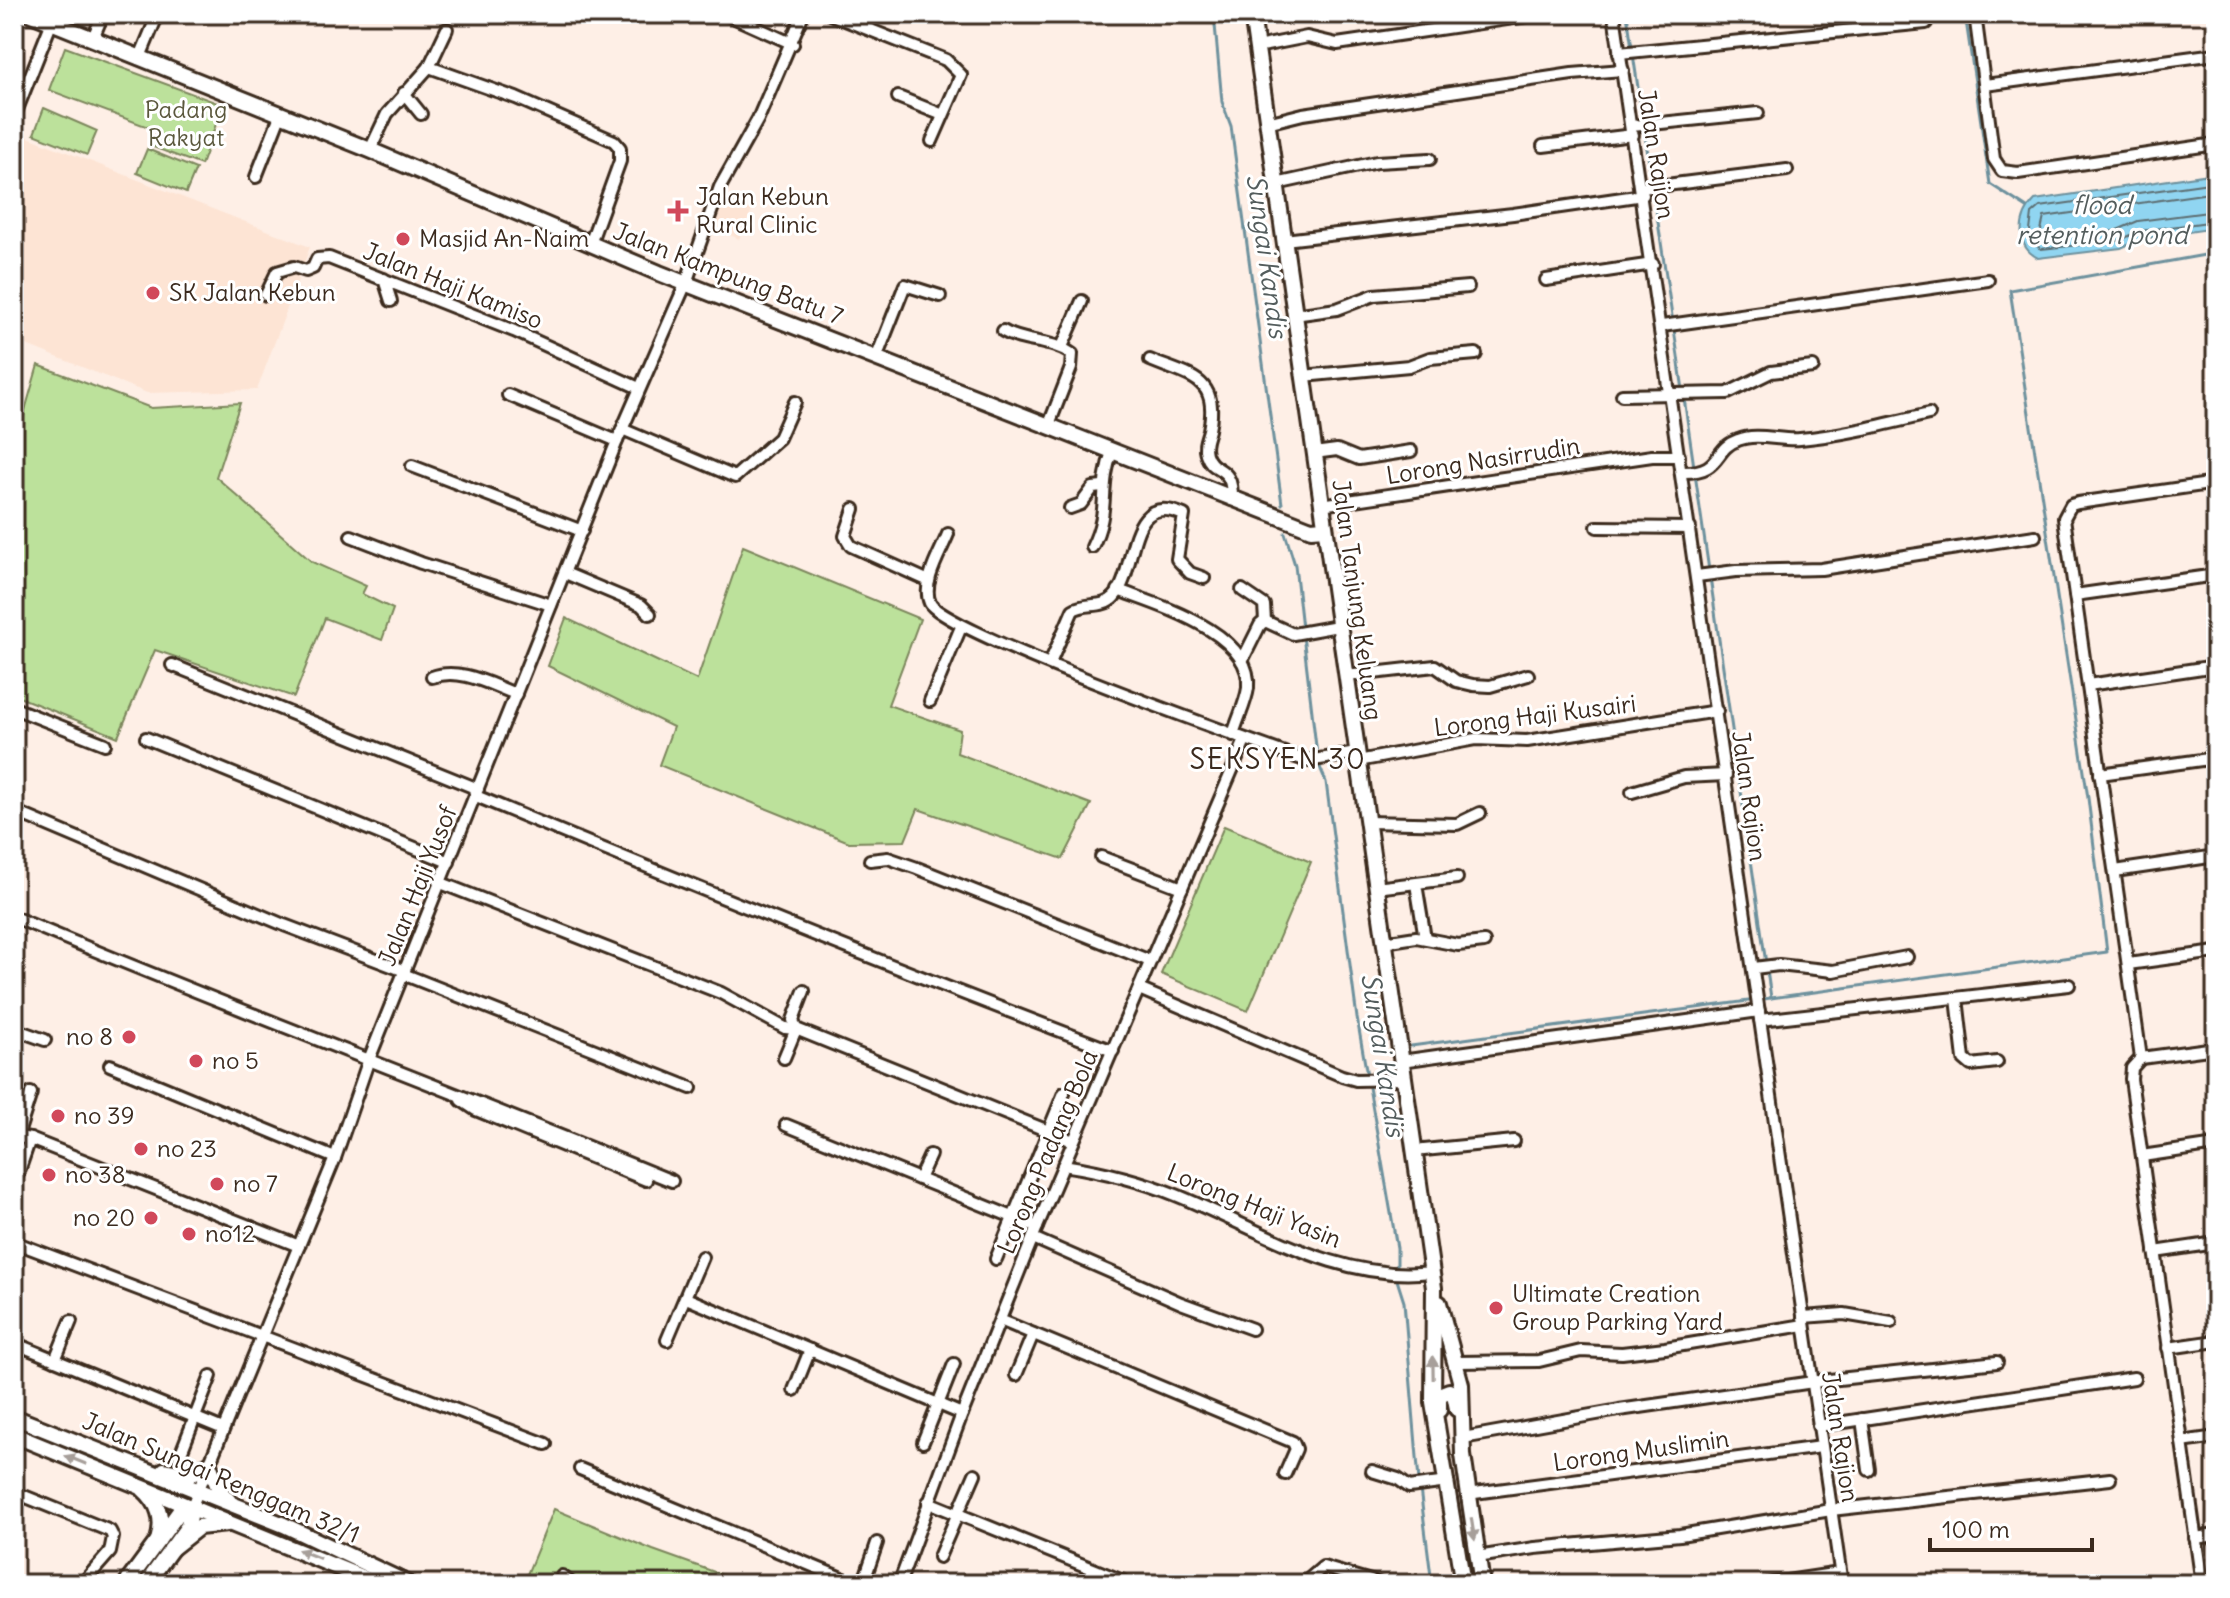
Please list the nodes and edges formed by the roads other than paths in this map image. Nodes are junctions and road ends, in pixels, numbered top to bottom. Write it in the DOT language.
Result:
graph roads {
  1 [pos="31,14"];
  2 [pos="103,14"];
  3 [pos="158,14"];
  4 [pos="726,14"];
  5 [pos="803,14"];
  6 [pos="830,14"];
  7 [pos="1252,14"];
  8 [pos="1541,14"];
  9 [pos="1614,14"];
  10 [pos="1975,14"];
  11 [pos="53,18"];
  12 [pos="1926,23"];
  13 [pos="447,29"];
  14 [pos="93,38"];
  15 [pos="793,44"];
  16 [pos="1264,46"];
  17 [pos="1628,52"];
  18 [pos="2216,54"];
  19 [pos="140,57"];
  20 [pos="429,67"];
  21 [pos="1623,70"];
  22 [pos="1985,85"];
  23 [pos="404,93"];
  24 [pos="898,97"];
  25 [pos="281,113"];
  26 [pos="1758,113"];
  27 [pos="421,114"];
  28 [pos="943,115"];
  29 [pos="14,117"];
  30 [pos="1267,123"];
  31 [pos="1633,131"];
  32 [pos="932,141"];
  33 [pos="2216,144"];
  34 [pos="1543,146"];
  35 [pos="370,150"];
  36 [pos="1430,159"];
  37 [pos="1787,170"];
  38 [pos="256,177"];
  39 [pos="1276,184"];
  40 [pos="1644,190"];
  41 [pos="1284,240"];
  42 [pos="590,244"];
  43 [pos="1650,264"];
  44 [pos="384,279"];
  45 [pos="1546,280"];
  46 [pos="1988,280"];
  47 [pos="686,283"];
  48 [pos="1468,287"];
  49 [pos="266,295"];
  50 [pos="940,296"];
  51 [pos="391,301"];
  52 [pos="1082,301"];
  53 [pos="1301,314"];
  54 [pos="1669,324"];
  55 [pos="1003,331"];
  56 [pos="1062,347"];
  57 [pos="1476,354"];
  58 [pos="877,356"];
  59 [pos="1150,360"];
  60 [pos="1813,367"];
  61 [pos="1303,376"];
  62 [pos="639,388"];
  63 [pos="508,395"];
  64 [pos="1622,395"];
  65 [pos="1674,396"];
  66 [pos="795,402"];
  67 [pos="1929,414"];
  68 [pos="1048,427"];
  69 [pos="622,429"];
  70 [pos="617,441"];
  71 [pos="1411,451"];
  72 [pos="1112,452"];
  73 [pos="1314,453"];
  74 [pos="1679,456"];
  75 [pos="412,466"];
  76 [pos="1684,473"];
  77 [pos="2216,483"];
  78 [pos="1102,487"];
  79 [pos="1232,500"];
  80 [pos="1321,505"];
  81 [pos="1070,508"];
  82 [pos="854,509"];
  83 [pos="1597,527"];
  84 [pos="1324,528"];
  85 [pos="1690,528"];
  86 [pos="582,531"];
  87 [pos="948,534"];
  88 [pos="351,536"];
  89 [pos="2035,536"];
  90 [pos="1092,547"];
  91 [pos="565,573"];
  92 [pos="2216,575"];
  93 [pos="1700,576"];
  94 [pos="1204,578"];
  95 [pos="929,581"];
  96 [pos="1118,590"];
  97 [pos="1242,590"];
  98 [pos="2075,595"];
  99 [pos="551,605"];
  100 [pos="650,614"];
  101 [pos="1265,621"];
  102 [pos="1338,626"];
  103 [pos="961,627"];
  104 [pos="1242,661"];
  105 [pos="1050,663"];
  106 [pos="172,665"];
  107 [pos="2216,666"];
  108 [pos="1528,675"];
  109 [pos="1346,676"];
  110 [pos="432,677"];
  111 [pos="2088,685"];
  112 [pos="516,694"];
  113 [pos="930,701"];
  114 [pos="14,708"];
  115 [pos="1714,712"];
  116 [pos="1233,735"];
  117 [pos="146,738"];
  118 [pos="1245,740"];
  119 [pos="105,744"];
  120 [pos="1357,757"];
  121 [pos="2216,758"];
  122 [pos="2100,774"];
  123 [pos="1726,775"];
  124 [pos="1632,792"];
  125 [pos="477,793"];
  126 [pos="14,811"];
  127 [pos="1480,813"];
  128 [pos="1367,822"];
  129 [pos="2216,856"];
  130 [pos="1101,857"];
  131 [pos="870,860"];
  132 [pos="449,862"];
  133 [pos="2115,871"];
  134 [pos="1457,878"];
  135 [pos="441,883"];
  136 [pos="1416,884"];
  137 [pos="1182,888"];
  138 [pos="1376,888"];
  139 [pos="14,917"];
  140 [pos="1425,938"];
  141 [pos="1384,942"];
  142 [pos="1484,942"];
  143 [pos="2216,952"];
  144 [pos="1907,957"];
  145 [pos="1150,961"];
  146 [pos="2128,964"];
  147 [pos="1755,968"];
  148 [pos="404,972"];
  149 [pos="2069,985"];
  150 [pos="1139,989"];
  151 [pos="804,991"];
  152 [pos="1957,998"];
  153 [pos="1760,1009"];
  154 [pos="14,1029"];
  155 [pos="796,1029"];
  156 [pos="45,1040"];
  157 [pos="2216,1048"];
  158 [pos="1113,1051"];
  159 [pos="784,1058"];
  160 [pos="2141,1058"];
  161 [pos="1401,1061"];
  162 [pos="368,1062"];
  163 [pos="1997,1062"];
  164 [pos="110,1065"];
  165 [pos="1404,1079"];
  166 [pos="691,1088"];
  167 [pos="31,1093"];
  168 [pos="1064,1093"];
  169 [pos="457,1097"];
  170 [pos="786,1125"];
  171 [pos="1047,1131"];
  172 [pos="15,1137"];
  173 [pos="30,1139"];
  174 [pos="1073,1141"];
  175 [pos="1514,1141"];
  176 [pos="2216,1145"];
  177 [pos="1414,1151"];
  178 [pos="930,1155"];
  179 [pos="2142,1156"];
  180 [pos="335,1158"];
  181 [pos="1063,1165"];
  182 [pos="18,1174"];
  183 [pos="919,1179"];
  184 [pos="646,1180"];
  185 [pos="672,1181"];
  186 [pos="1013,1217"];
  187 [pos="1035,1233"];
  188 [pos="14,1242"];
  189 [pos="2216,1243"];
  190 [pos="299,1246"];
  191 [pos="2155,1252"];
  192 [pos="702,1257"];
  193 [pos="996,1259"];
  194 [pos="1432,1280"];
  195 [pos="686,1298"];
  196 [pos="1000,1320"];
  197 [pos="71,1321"];
  198 [pos="1804,1321"];
  199 [pos="1891,1322"];
  200 [pos="1252,1329"];
  201 [pos="1033,1334"];
  202 [pos="261,1336"];
  203 [pos="667,1340"];
  204 [pos="2216,1341"];
  205 [pos="14,1343"];
  206 [pos="2168,1348"];
  207 [pos="810,1350"];
  208 [pos="55,1360"];
  209 [pos="1456,1362"];
  210 [pos="1997,1362"];
  211 [pos="954,1364"];
  212 [pos="1016,1375"];
  213 [pos="211,1376"];
  214 [pos="2134,1378"];
  215 [pos="1816,1382"];
  216 [pos="794,1390"];
  217 [pos="938,1404"];
  218 [pos="962,1414"];
  219 [pos="14,1417"];
  220 [pos="195,1418"];
  221 [pos="1862,1419"];
  222 [pos="1818,1426"];
  223 [pos="223,1429"];
  224 [pos="55,1434"];
  225 [pos="14,1435"];
  226 [pos="2216,1437"];
  227 [pos="1463,1438"];
  228 [pos="923,1442"];
  229 [pos="1441,1442"];
  230 [pos="2182,1442"];
  231 [pos="546,1444"];
  232 [pos="1821,1447"];
  233 [pos="179,1458"];
  234 [pos="209,1464"];
  235 [pos="580,1469"];
  236 [pos="1869,1470"];
  237 [pos="1372,1471"];
  238 [pos="975,1474"];
  239 [pos="1285,1474"];
  240 [pos="2110,1479"];
  241 [pos="1448,1482"];
  242 [pos="138,1484"];
  243 [pos="198,1491"];
  244 [pos="14,1492"];
  245 [pos="1467,1494"];
  246 [pos="928,1502"];
  247 [pos="233,1505"];
  248 [pos="192,1506"];
  249 [pos="1835,1510"];
  250 [pos="957,1514"];
  251 [pos="240,1525"];
  252 [pos="2216,1535"];
  253 [pos="2195,1538"];
  254 [pos="158,1541"];
  255 [pos="877,1543"];
  256 [pos="171,1549"];
  257 [pos="939,1557"];
  258 [pos="1477,1557"];
  259 [pos="562,1576"];
  260 [pos="1841,1579"];
  261 [pos="219,1583"];
  262 [pos="82,1584"];
  263 [pos="126,1584"];
  264 [pos="146,1584"];
  265 [pos="198,1584"];
  266 [pos="378,1584"];
  267 [pos="409,1584"];
  268 [pos="572,1584"];
  269 [pos="856,1584"];
  270 [pos="863,1584"];
  271 [pos="899,1584"];
  272 [pos="1130,1584"];
  273 [pos="1303,1584"];
  274 [pos="1381,1584"];
  275 [pos="1463,1584"];
  276 [pos="1482,1584"];
  277 [pos="1766,1584"];
  278 [pos="2202,1584"];
  1 -- 11 [label="main road, Jalan Kampung Batu 7"];
  2 -- 14 [label="street"];
  3 -- 19 [label="street"];
  4 -- 15 [label="street"];
  5 -- 15 [label="street, Jalan Haji Yusof"];
  6 -- 28 [label="street"];
  7 -- 16 [label="main road, Jalan Tanjung Keluang"];
  8 -- 16 [label="street"];
  9 -- 17 [label="street, Jalan Rajion"];
  10 -- 22 [label="street"];
  11 -- 14 [label="main road, Jalan Kampung Batu 7"];
  11 -- 29 [label="street"];
  12 -- 17 [label="street"];
  13 -- 20 [label="street"];
  14 -- 19 [label="main road, Jalan Kampung Batu 7"];
  15 -- 47 [label="street, Jalan Haji Yusof"];
  16 -- 30 [label="main road, Jalan Tanjung Keluang"];
  17 -- 21 [label="street, Jalan Rajion"];
  18 -- 22 [label="street"];
  19 -- 25 [label="main road, Jalan Kampung Batu 7"];
  20 -- 23 [label="street"];
  20 -- 42 [label="street"];
  21 -- 30 [label="street"];
  21 -- 31 [label="street, Jalan Rajion"];
  22 -- 33 [label="street"];
  23 -- 27 [label="street"];
  23 -- 35 [label="street"];
  24 -- 28 [label="street"];
  25 -- 35 [label="main road, Jalan Kampung Batu 7"];
  25 -- 38 [label="street"];
  26 -- 31 [label="street"];
  28 -- 32 [label="street"];
  30 -- 39 [label="main road, Jalan Tanjung Keluang"];
  31 -- 34 [label="street"];
  31 -- 40 [label="street, Jalan Rajion"];
  35 -- 42 [label="main road, Jalan Kampung Batu 7"];
  36 -- 39 [label="street"];
  37 -- 40 [label="street"];
  39 -- 41 [label="main road, Jalan Tanjung Keluang"];
  40 -- 41 [label="street"];
  40 -- 43 [label="street, Jalan Rajion"];
  41 -- 53 [label="main road, Jalan Tanjung Keluang"];
  42 -- 47 [label="main road, Jalan Kampung Batu 7"];
  43 -- 45 [label="street"];
  43 -- 54 [label="street, Jalan Rajion"];
  44 -- 49 [label="street, Jalan Haji Kamiso"];
  44 -- 51 [label="street"];
  44 -- 62 [label="street, Jalan Haji Kamiso"];
  46 -- 54 [label="street"];
  47 -- 58 [label="main road, Jalan Kampung Batu 7"];
  47 -- 62 [label="street, Jalan Haji Yusof"];
  48 -- 53 [label="street"];
  50 -- 58 [label="street"];
  52 -- 56 [label="street"];
  53 -- 61 [label="main road, Jalan Tanjung Keluang"];
  54 -- 65 [label="street, Jalan Rajion"];
  55 -- 56 [label="street"];
  56 -- 68 [label="street"];
  57 -- 61 [label="street"];
  58 -- 68 [label="main road, Jalan Kampung Batu 7"];
  59 -- 79 [label="street"];
  60 -- 65 [label="street"];
  61 -- 73 [label="main road, Jalan Tanjung Keluang"];
  62 -- 69 [label="street, Jalan Haji Yusof"];
  63 -- 70 [label="street"];
  64 -- 65 [label="street"];
  65 -- 74 [label="street, Jalan Rajion"];
  66 -- 69 [label="street"];
  67 -- 76 [label="street"];
  68 -- 72 [label="main road, Jalan Kampung Batu 7"];
  69 -- 70 [label="street, Jalan Haji Yusof"];
  70 -- 86 [label="street, Jalan Haji Yusof"];
  71 -- 73 [label="street"];
  72 -- 78 [label="street"];
  72 -- 79 [label="main road, Jalan Kampung Batu 7"];
  73 -- 80 [label="main road, Jalan Tanjung Keluang"];
  74 -- 76 [label="street, Jalan Rajion"];
  74 -- 80 [label="street, Lorong Nasirrudin"];
  75 -- 86 [label="street"];
  76 -- 85 [label="street, Jalan Rajion"];
  77 -- 98 [label="street"];
  78 -- 81 [label="street"];
  78 -- 90 [label="street"];
  79 -- 84 [label="main road, Jalan Kampung Batu 7"];
  80 -- 84 [label="main road, Jalan Tanjung Keluang"];
  82 -- 95 [label="street"];
  83 -- 85 [label="street"];
  84 -- 102 [label="main road, Jalan Tanjung Keluang"];
  85 -- 93 [label="street, Jalan Rajion"];
  86 -- 91 [label="street, Jalan Haji Yusof"];
  87 -- 95 [label="street"];
  88 -- 99 [label="street"];
  89 -- 93 [label="street"];
  91 -- 99 [label="street, Jalan Haji Yusof"];
  91 -- 100 [label="street"];
  92 -- 98 [label="street"];
  93 -- 115 [label="street, Jalan Rajion"];
  94 -- 96 [label="street"];
  95 -- 103 [label="street"];
  96 -- 104 [label="street"];
  96 -- 105 [label="street"];
  97 -- 101 [label="street"];
  98 -- 111 [label="street"];
  99 -- 112 [label="street, Jalan Haji Yusof"];
  101 -- 102 [label="street"];
  101 -- 104 [label="street"];
  102 -- 109 [label="main road, Jalan Tanjung Keluang"];
  103 -- 105 [label="street"];
  103 -- 113 [label="street"];
  104 -- 116 [label="street"];
  105 -- 116 [label="street"];
  106 -- 125 [label="street"];
  107 -- 111 [label="street"];
  108 -- 109 [label="street"];
  109 -- 120 [label="main road, Jalan Tanjung Keluang"];
  110 -- 112 [label="street"];
  111 -- 122 [label="street"];
  112 -- 125 [label="street, Jalan Haji Yusof"];
  114 -- 119 [label="street"];
  115 -- 120 [label="street, Lorong Haji Kusairi"];
  115 -- 123 [label="street, Jalan Rajion"];
  116 -- 118 [label="street"];
  117 -- 132 [label="street"];
  118 -- 120 [label="street, Lorong Haji Kusairi"];
  118 -- 137 [label="street, Lorong Padang Bola"];
  120 -- 128 [label="main road, Jalan Tanjung Keluang"];
  121 -- 122 [label="street"];
  122 -- 133 [label="street"];
  123 -- 124 [label="street"];
  123 -- 147 [label="street, Jalan Rajion"];
  125 -- 132 [label="street, Jalan Haji Yusof"];
  125 -- 158 [label="street"];
  126 -- 148 [label="street"];
  127 -- 128 [label="street"];
  128 -- 138 [label="main road, Jalan Tanjung Keluang"];
  129 -- 133 [label="street"];
  130 -- 137 [label="street"];
  131 -- 145 [label="street"];
  132 -- 135 [label="street, Jalan Haji Yusof"];
  133 -- 146 [label="street"];
  134 -- 136 [label="street"];
  135 -- 148 [label="street, Jalan Haji Yusof"];
  135 -- 155 [label="street"];
  136 -- 138 [label="street"];
  136 -- 140 [label="street"];
  137 -- 145 [label="street, Lorong Padang Bola"];
  138 -- 141 [label="main road, Jalan Tanjung Keluang"];
  139 -- 162 [label="street"];
  140 -- 141 [label="street"];
  140 -- 142 [label="street"];
  141 -- 161 [label="main road, Jalan Tanjung Keluang"];
  143 -- 146 [label="street"];
  144 -- 147 [label="street"];
  145 -- 150 [label="street, Lorong Padang Bola"];
  146 -- 160 [label="street"];
  147 -- 153 [label="street, Jalan Rajion"];
  148 -- 162 [label="street, Jalan Haji Yusof"];
  148 -- 166 [label="street"];
  149 -- 152 [label="street"];
  150 -- 158 [label="street, Lorong Padang Bola"];
  150 -- 165 [label="street"];
  151 -- 155 [label="street"];
  152 -- 153 [label="street"];
  152 -- 163 [label="street"];
  153 -- 161 [label="street"];
  153 -- 198 [label="street, Jalan Rajion"];
  154 -- 156 [label="street"];
  155 -- 159 [label="street"];
  155 -- 171 [label="street"];
  157 -- 160 [label="street"];
  158 -- 174 [label="street, Lorong Padang Bola"];
  160 -- 179 [label="street"];
  161 -- 165 [label="main road, Jalan Tanjung Keluang"];
  162 -- 169 [label="street"];
  162 -- 180 [label="street, Jalan Haji Yusof"];
  164 -- 180 [label="street"];
  165 -- 177 [label="main road, Jalan Tanjung Keluang"];
  167 -- 172 [label="street"];
  168 -- 171 [label="street"];
  169 -- 184 [label="street"];
  169 -- 185 [label="street"];
  170 -- 183 [label="street"];
  171 -- 174 [label="street"];
  171 -- 186 [label="street"];
  172 -- 173 [label="street"];
  173 -- 182 [label="street"];
  173 -- 190 [label="street"];
  174 -- 181 [label="street, Lorong Padang Bola"];
  175 -- 177 [label="street"];
  176 -- 179 [label="street"];
  177 -- 194 [label="main road, Jalan Tanjung Keluang"];
  178 -- 183 [label="street"];
  179 -- 191 [label="street"];
  180 -- 190 [label="street, Jalan Haji Yusof"];
  181 -- 187 [label="street, Lorong Padang Bola"];
  181 -- 194 [label="street, Lorong Haji Yasin"];
  183 -- 186 [label="street"];
  186 -- 187 [label="street"];
  186 -- 193 [label="street"];
  187 -- 196 [label="street, Lorong Padang Bola"];
  187 -- 200 [label="street"];
  188 -- 202 [label="street"];
  189 -- 191 [label="street"];
  190 -- 202 [label="street, Jalan Haji Yusof"];
  191 -- 206 [label="street"];
  192 -- 195 [label="street"];
  194 -- 209 [label="main road, Jalan Tanjung Keluang"];
  229 -- 194 [label="main road, Jalan Tanjung Keluang, one-way"];
  195 -- 203 [label="street"];
  195 -- 207 [label="street"];
  196 -- 201 [label="street"];
  196 -- 218 [label="street, Lorong Padang Bola"];
  197 -- 208 [label="street"];
  198 -- 199 [label="street"];
  198 -- 209 [label="street"];
  198 -- 215 [label="street, Jalan Rajion"];
  201 -- 212 [label="street"];
  201 -- 239 [label="street"];
  202 -- 223 [label="street, Jalan Haji Yusof"];
  202 -- 231 [label="street"];
  204 -- 206 [label="street"];
  205 -- 208 [label="street"];
  206 -- 230 [label="street"];
  207 -- 216 [label="street"];
  207 -- 217 [label="street"];
  208 -- 220 [label="street"];
  209 -- 227 [label="main road, Jalan Tanjung Keluang"];
  210 -- 215 [label="street"];
  211 -- 217 [label="street"];
  213 -- 220 [label="street"];
  214 -- 221 [label="street"];
  215 -- 222 [label="street, Jalan Rajion"];
  215 -- 227 [label="street"];
  217 -- 218 [label="street"];
  217 -- 228 [label="street"];
  218 -- 246 [label="street, Lorong Padang Bola"];
  219 -- 224 [label="main road, Jalan Sungai Renggam 32/1"];
  220 -- 223 [label="street"];
  220 -- 233 [label="street"];
  221 -- 222 [label="street"];
  221 -- 236 [label="street"];
  222 -- 232 [label="street, Jalan Rajion"];
  223 -- 234 [label="street, Jalan Haji Yusof"];
  224 -- 234 [label="main road"];
  224 -- 243 [label="main road, Jalan Sungai Renggam 32/1"];
  242 -- 225 [label="main road, Jalan Sungai Renggam 32/1, one-way"];
  226 -- 230 [label="street"];
  227 -- 229 [label="main road"];
  227 -- 245 [label="main road, Jalan Tanjung Keluang"];
  229 -- 241 [label="main road, Jalan Tanjung Keluang"];
  230 -- 253 [label="street"];
  232 -- 245 [label="street, Lorong Muslimin"];
  232 -- 249 [label="street, Jalan Rajion"];
  234 -- 243 [label="street, Jalan Haji Yusof"];
  234 -- 247 [label="main road"];
  235 -- 269 [label="street"];
  237 -- 241 [label="street"];
  238 -- 250 [label="street"];
  240 -- 249 [label="street"];
  241 -- 275 [label="main road, Jalan Tanjung Keluang"];
  242 -- 248 [label="main road, Jalan Sungai Renggam 32/1"];
  242 -- 254 [label="main road"];
  243 -- 247 [label="main road, Jalan Sungai Renggam 32/1"];
  243 -- 248 [label="street, Jalan Haji Yusof"];
  244 -- 262 [label="street"];
  245 -- 258 [label="main road, Jalan Tanjung Keluang, one-way"];
  246 -- 250 [label="street"];
  246 -- 271 [label="street, Lorong Padang Bola"];
  247 -- 267 [label="main road, Jalan Sungai Renggam 32/1"];
  248 -- 251 [label="main road, Jalan Sungai Renggam 32/1"];
  248 -- 254 [label="main road, Jalan Sungai Renggam 32/1"];
  248 -- 256 [label="main road, Jalan Sungai Renggam 32/1"];
  249 -- 258 [label="street"];
  249 -- 260 [label="street, Jalan Rajion"];
  250 -- 257 [label="street"];
  250 -- 272 [label="street"];
  251 -- 256 [label="main road"];
  266 -- 251 [label="main road, Jalan Sungai Renggam 32/1, one-way"];
  252 -- 253 [label="street"];
  253 -- 278 [label="street"];
  254 -- 263 [label="main road, Jalan Sungai Renggam 32/1"];
  255 -- 270 [label="street"];
  256 -- 264 [label="main road, Jalan Sungai Renggam 32/1"];
  258 -- 276 [label="main road, Jalan Tanjung Keluang"];
  259 -- 268 [label="street"];
  260 -- 277 [label="street"];
  261 -- 265 [label="street"];
  273 -- 274 [label="street"];
}
